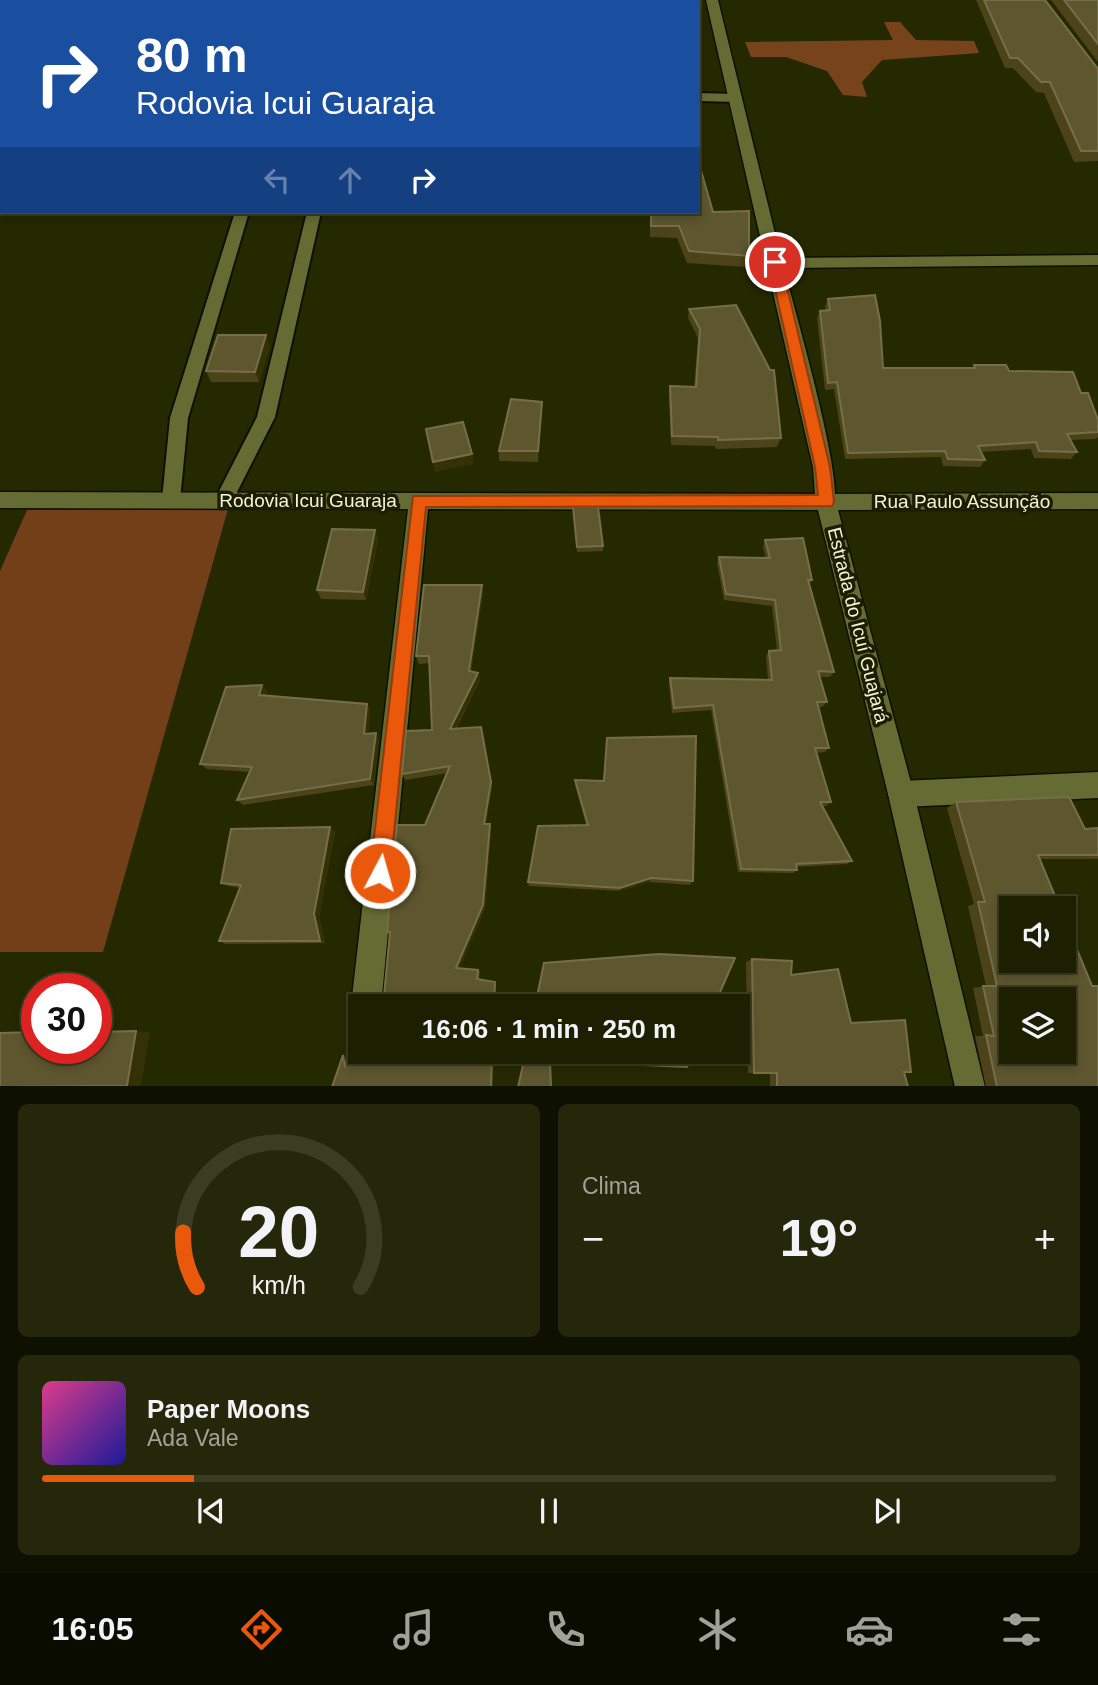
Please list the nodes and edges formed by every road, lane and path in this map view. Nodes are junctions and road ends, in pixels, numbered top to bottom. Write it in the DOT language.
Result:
graph roads {
  1 [pos="712,0"];
  2 [pos="700,97"];
  3 [pos="736,98"];
  4 [pos="241,214"];
  5 [pos="314,214"];
  6 [pos="1098,260"];
  7 [pos="775,262"];
  8 [pos="224,499"];
  9 [pos="0,500"];
  10 [pos="171,500"];
  11 [pos="419,501"];
  12 [pos="1098,501"];
  13 [pos="827,502"];
  14 [pos="1098,785"];
  15 [pos="901,794"];
  16 [pos="367,994"];
  17 [pos="970,1086"];
  1 -- 3 [label="street, Estrada do Icuí Guajará"];
  2 -- 3 [label="lane"];
  3 -- 7 [label="street, Estrada do Icuí Guajará"];
  4 -- 10 [label="lane"];
  5 -- 8 [label="lane"];
  6 -- 7 [label="street"];
  7 -- 13 [label="street, Estrada do Icuí Guajará"];
  8 -- 10 [label="street, Rodovia Icui Guaraja"];
  8 -- 11 [label="street, Rodovia Icui Guaraja"];
  9 -- 10 [label="street, Rodovia Icui Guaraja"];
  11 -- 13 [label="street, Rodovia Icui Guaraja"];
  11 -- 16 [label="street"];
  12 -- 13 [label="street, Rua Paulo Assunção"];
  13 -- 15 [label="street, Estrada do Icuí Guajará"];
  14 -- 15 [label="street"];
  15 -- 17 [label="street, Estrada do Icuí Guajará"];
}
